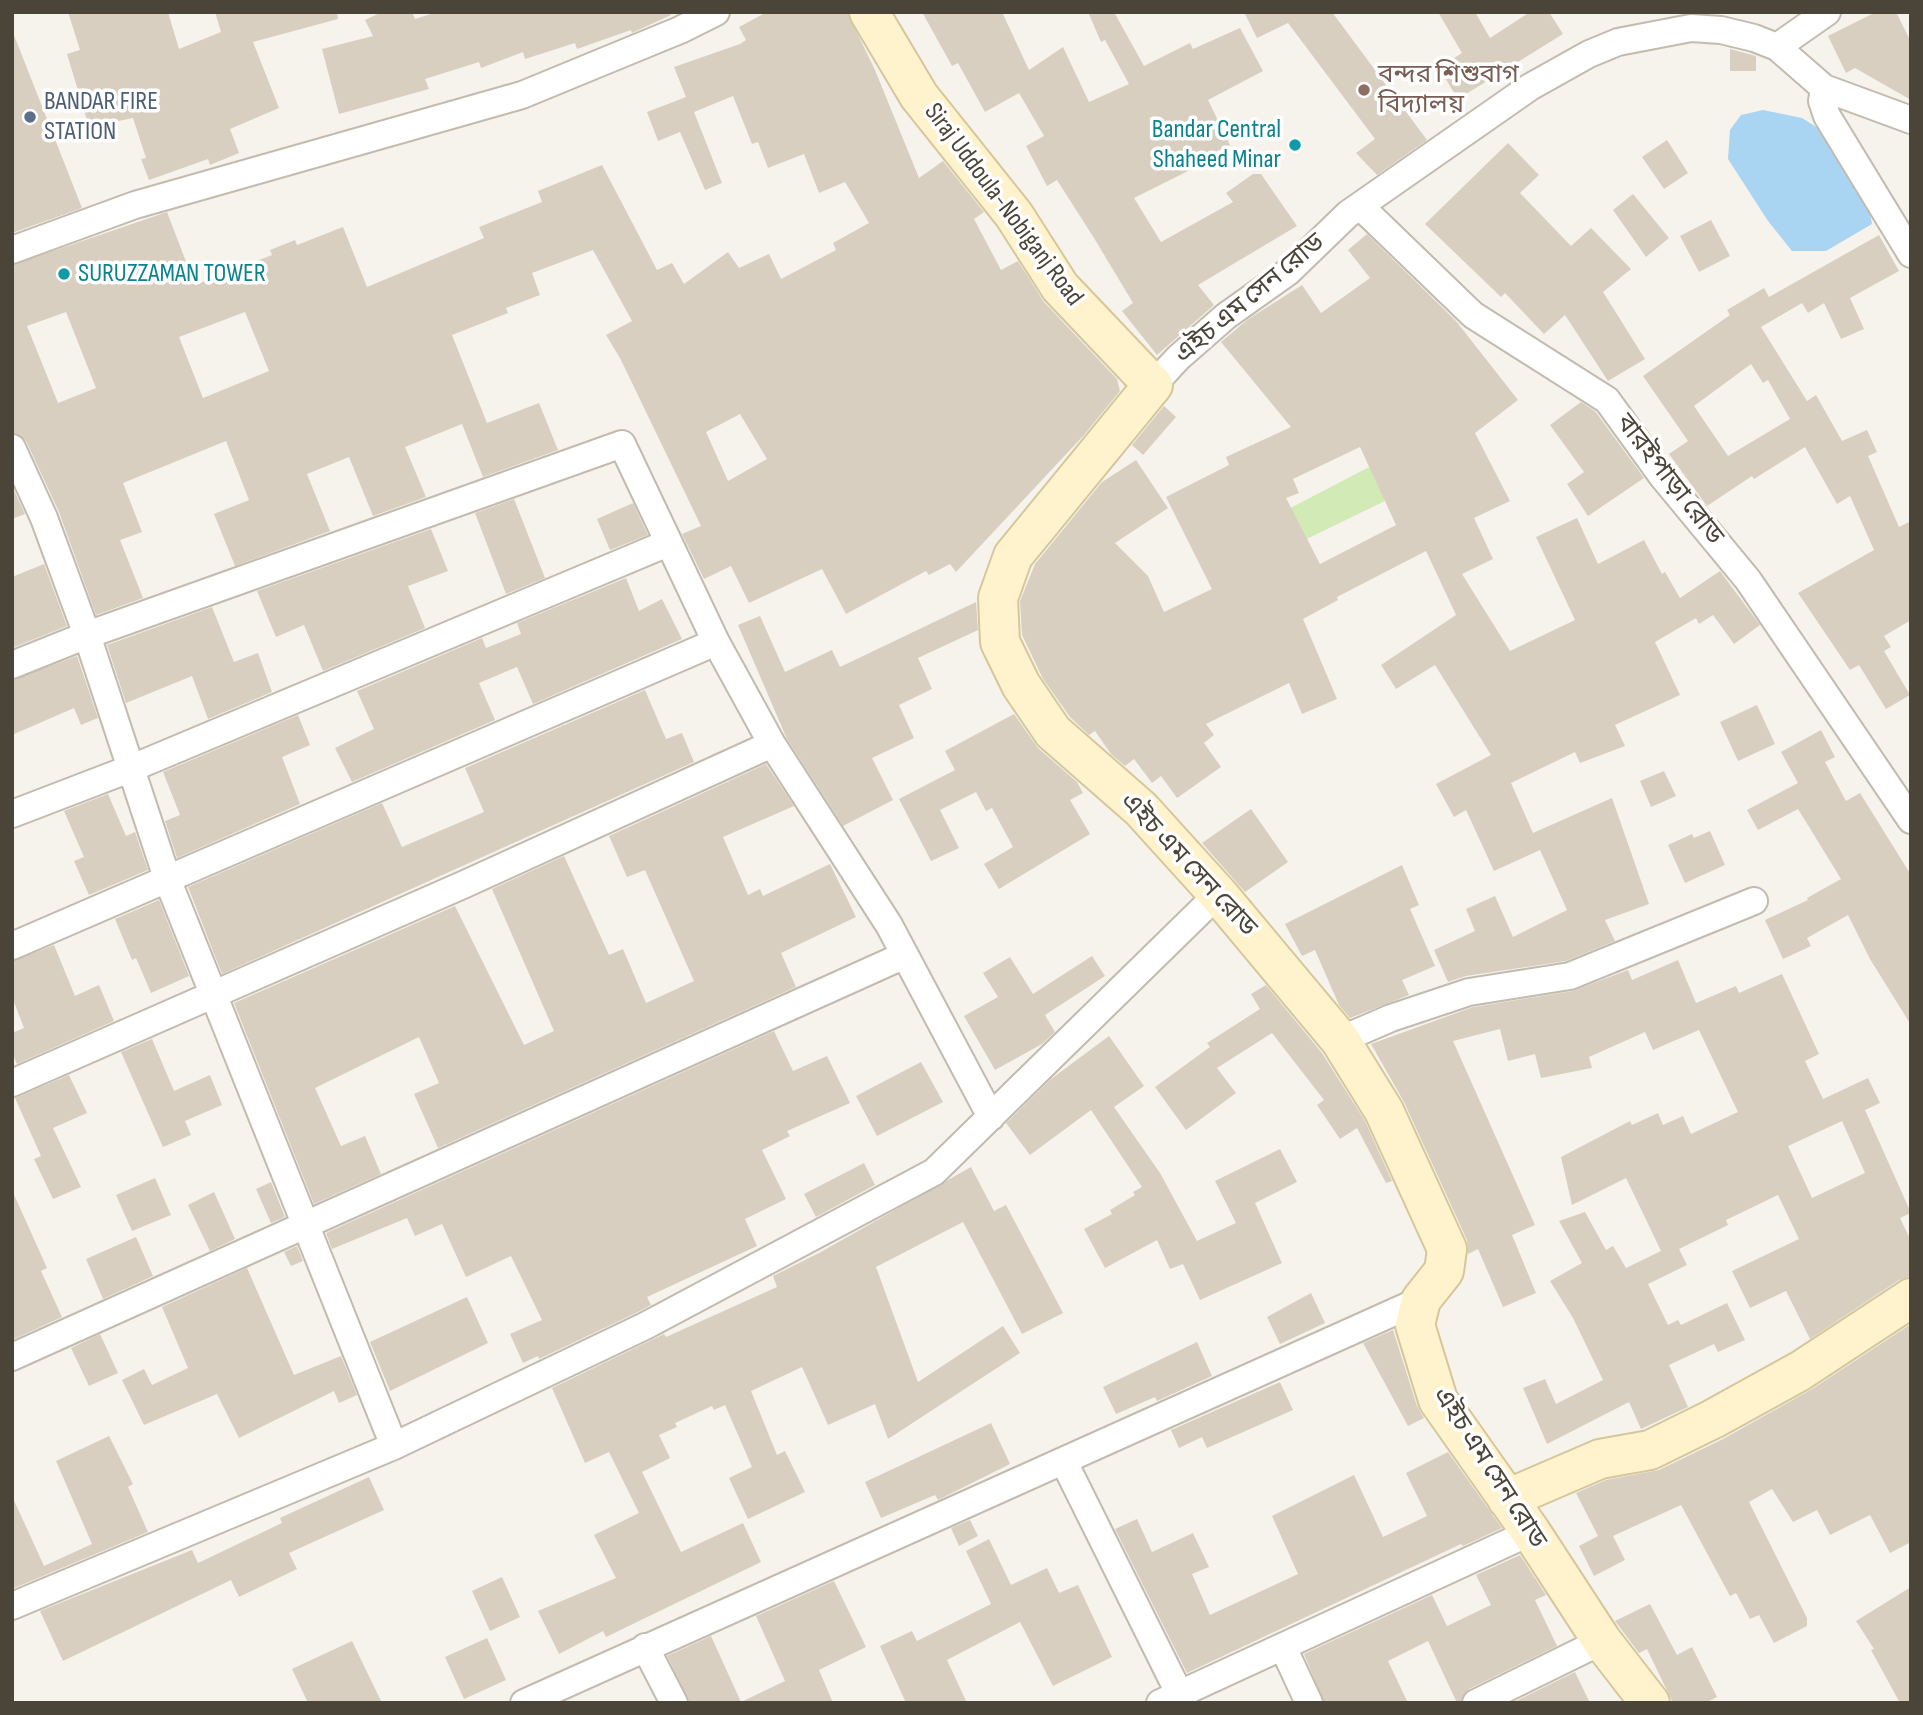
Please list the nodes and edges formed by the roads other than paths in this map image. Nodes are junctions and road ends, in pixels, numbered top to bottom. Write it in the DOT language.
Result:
graph roads {
  1 [pos="716,12"];
  2 [pos="869,12"];
  3 [pos="1827,12"];
  4 [pos="1777,47"];
  5 [pos="1824,88"];
  6 [pos="1911,120"];
  7 [pos="1360,205"];
  8 [pos="12,250"];
  9 [pos="1911,254"];
  10 [pos="1153,385"];
  11 [pos="12,448"];
  12 [pos="668,543"];
  13 [pos="87,635"];
  14 [pos="716,642"];
  15 [pos="12,666"];
  16 [pos="772,744"];
  17 [pos="132,768"];
  18 [pos="12,814"];
  19 [pos="1911,820"];
  20 [pos="168,881"];
  21 [pos="1218,894"];
  22 [pos="1754,901"];
  23 [pos="12,946"];
  24 [pos="905,955"];
  25 [pos="215,995"];
  26 [pos="1340,1040"];
  27 [pos="12,1083"];
  28 [pos="991,1117"];
  29 [pos="306,1224"];
  30 [pos="1911,1298"];
  31 [pos="1421,1300"];
  32 [pos="12,1357"];
  33 [pos="394,1446"];
  34 [pos="1064,1462"];
  35 [pos="1507,1499"];
  36 [pos="1531,1532"];
  37 [pos="12,1605"];
  38 [pos="1602,1641"];
  39 [pos="645,1647"];
  40 [pos="1283,1647"];
  41 [pos="1174,1700"];
  42 [pos="524,1703"];
  43 [pos="674,1703"];
  44 [pos="1309,1703"];
  45 [pos="1476,1703"];
  46 [pos="1650,1703"];
  1 -- 8 [label="street"];
  2 -- 10 [label="main road, Siraj Uddoula-Nobiganj Road"];
  3 -- 4 [label="street"];
  4 -- 5 [label="street"];
  4 -- 7 [label="street, এইচ এম সেন রোড"];
  5 -- 6 [label="street"];
  5 -- 9 [label="street"];
  7 -- 10 [label="street, এইচ এম সেন রোড"];
  7 -- 19 [label="street, বারইপাড়া রোড"];
  10 -- 21 [label="main road, এইচ এম সেন রোড"];
  11 -- 13 [label="street"];
  12 -- 13 [label="street"];
  12 -- 14 [label="street"];
  12 -- 17 [label="street"];
  13 -- 15 [label="street"];
  13 -- 17 [label="street"];
  14 -- 16 [label="street"];
  14 -- 20 [label="street"];
  16 -- 24 [label="street"];
  16 -- 25 [label="street"];
  17 -- 18 [label="street"];
  17 -- 20 [label="street"];
  20 -- 23 [label="street"];
  20 -- 25 [label="street"];
  21 -- 26 [label="main road, এইচ এম সেন রোড"];
  21 -- 28 [label="street"];
  22 -- 26 [label="street"];
  24 -- 28 [label="street"];
  24 -- 29 [label="street"];
  25 -- 27 [label="street"];
  25 -- 29 [label="street"];
  26 -- 31 [label="main road, এইচ এম সেন রোড"];
  28 -- 33 [label="street"];
  29 -- 32 [label="street"];
  29 -- 33 [label="street"];
  30 -- 35 [label="main road"];
  31 -- 34 [label="street"];
  31 -- 35 [label="main road, এইচ এম সেন রোড"];
  33 -- 37 [label="street"];
  34 -- 39 [label="street"];
  34 -- 41 [label="street"];
  35 -- 36 [label="main road, এইচ এম সেন রোড"];
  36 -- 38 [label="main road, এইচ এম সেন রোড"];
  36 -- 40 [label="street"];
  38 -- 45 [label="street"];
  38 -- 46 [label="main road, এইচ এম সেন রোড"];
  39 -- 42 [label="street"];
  39 -- 43 [label="street"];
  40 -- 41 [label="street"];
  40 -- 44 [label="street"];
}
